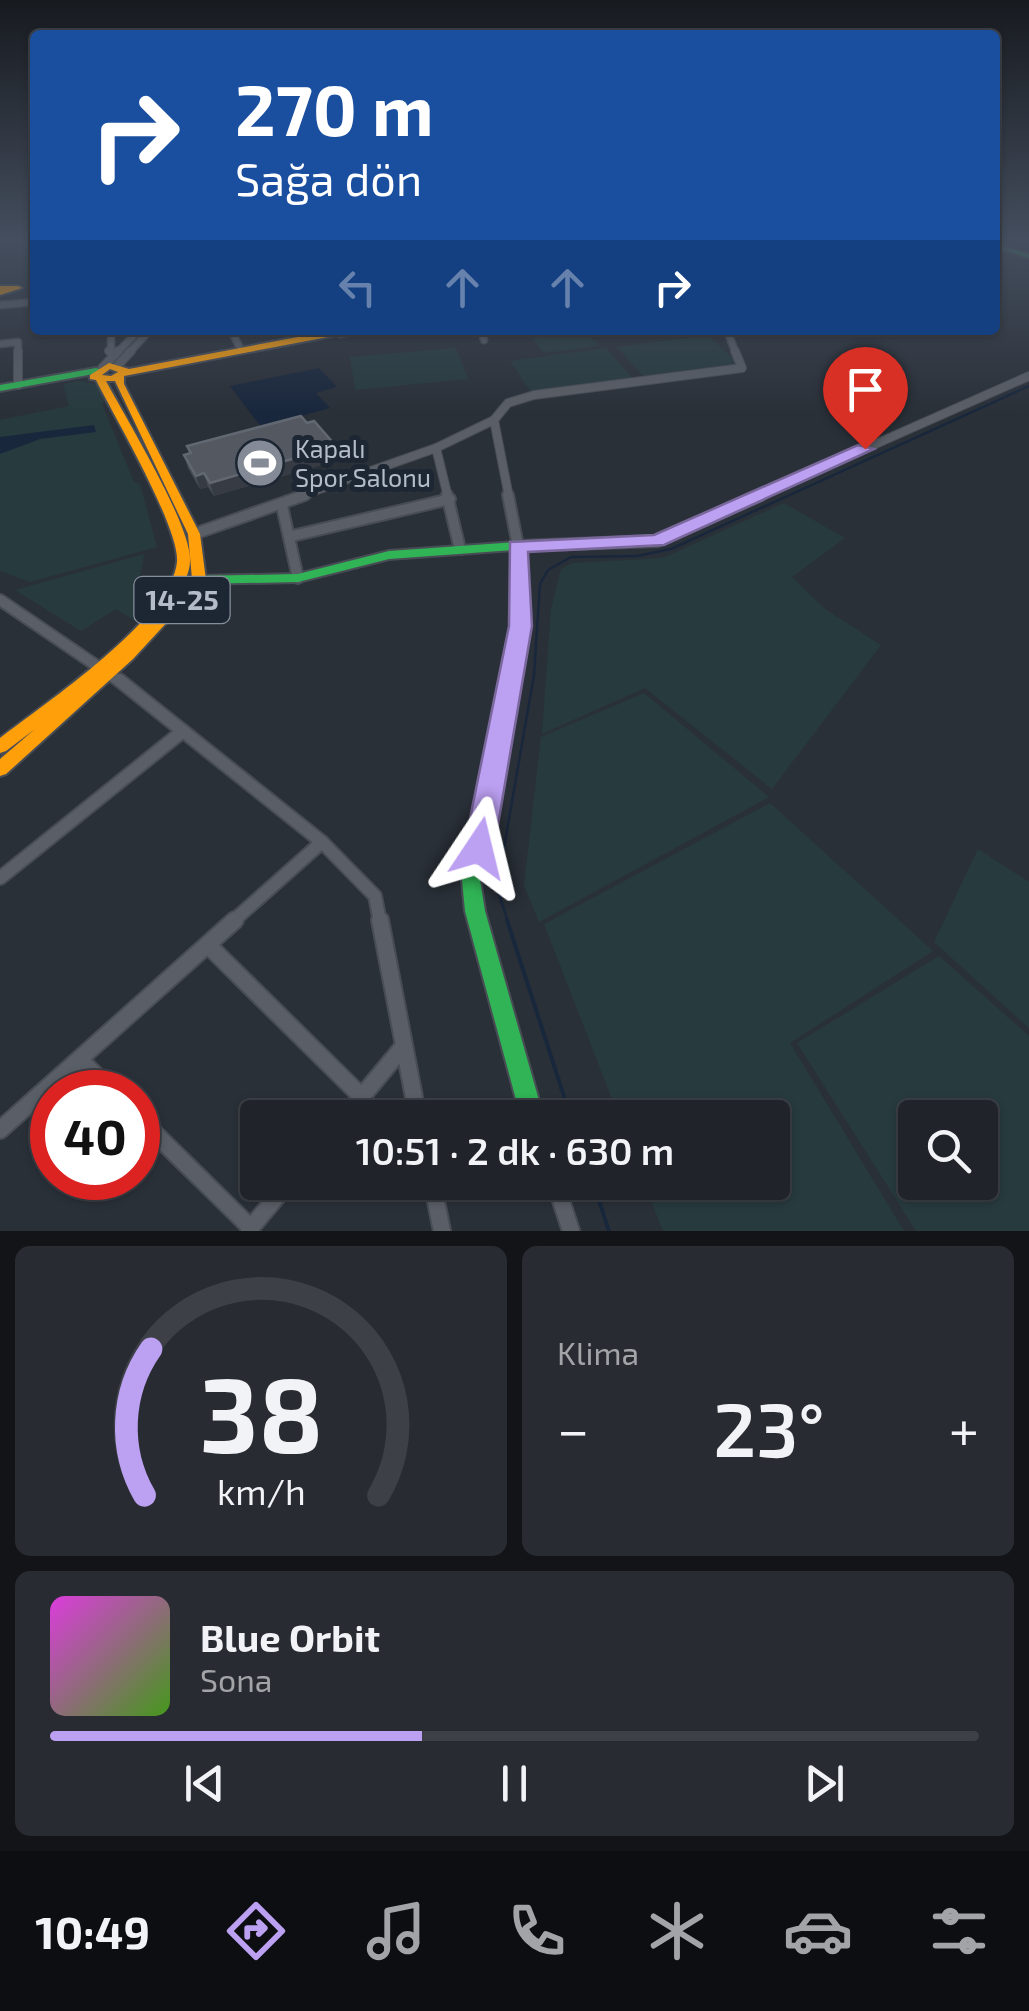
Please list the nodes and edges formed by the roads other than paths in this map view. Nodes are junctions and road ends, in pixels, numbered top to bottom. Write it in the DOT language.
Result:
graph roads {
  1 [pos="111,335"];
  2 [pos="135,335"];
  3 [pos="146,335"];
  4 [pos="234,335"];
  5 [pos="287,335"];
  6 [pos="316,335"];
  7 [pos="483,335"];
  8 [pos="729,335"];
  9 [pos="484,340"];
  10 [pos="0,344"];
  11 [pos="240,346"];
  12 [pos="110,370"];
  13 [pos="1029,376"];
  14 [pos="18,385"];
  15 [pos="0,390"];
  16 [pos="494,420"];
  17 [pos="436,448"];
  18 [pos="450,499"];
  19 [pos="282,506"];
  20 [pos="194,534"];
  21 [pos="292,536"];
  22 [pos="518,546"];
  23 [pos="460,549"];
  24 [pos="298,578"];
  25 [pos="199,580"];
  26 [pos="0,600"];
  27 [pos="96,666"];
  28 [pos="112,674"];
  29 [pos="183,732"];
  30 [pos="0,747"];
  31 [pos="0,769"];
  32 [pos="322,842"];
  33 [pos="0,878"];
  34 [pos="208,945"];
  35 [pos="403,1047"];
  36 [pos="81,1061"];
  37 [pos="90,1070"];
  38 [pos="362,1096"];
  39 [pos="359,1100"];
  40 [pos="414,1100"];
  41 [pos="528,1100"];
  42 [pos="0,1130"];
  43 [pos="160,1139"];
  44 [pos="274,1200"];
  45 [pos="436,1200"];
  46 [pos="561,1200"];
  47 [pos="249,1230"];
  48 [pos="442,1231"];
  49 [pos="571,1231"];
  1 -- 12 [label="street"];
  2 -- 12 [label="street"];
  3 -- 12 [label="street"];
  4 -- 11 [label="street"];
  5 -- 11 [label="main road"];
  6 -- 12 [label="main road"];
  7 -- 9 [label="street"];
  8 -- 16 [label="street"];
  10 -- 14 [label="street"];
  11 -- 12 [label="main road"];
  12 -- 14 [label="main road"];
  12 -- 15 [label="main road"];
  12 -- 20 [label="main road, 14-25"];
  12 -- 27 [label="main road, 14-25"];
  13 -- 22 [label="street"];
  14 -- 15 [label="main road"];
  16 -- 17 [label="street"];
  16 -- 22 [label="street"];
  17 -- 18 [label="street"];
  17 -- 19 [label="street"];
  18 -- 21 [label="street"];
  18 -- 23 [label="street"];
  19 -- 20 [label="street"];
  19 -- 21 [label="street"];
  20 -- 25 [label="main road, 14-25"];
  21 -- 24 [label="street"];
  22 -- 23 [label="main road"];
  22 -- 41 [label="main road"];
  23 -- 24 [label="main road"];
  24 -- 25 [label="main road"];
  25 -- 28 [label="main road, 14-25"];
  26 -- 27 [label="street"];
  27 -- 28 [label="street"];
  27 -- 30 [label="main road, 14-25"];
  28 -- 29 [label="street"];
  28 -- 31 [label="main road, 14-25"];
  29 -- 32 [label="street"];
  29 -- 33 [label="street"];
  32 -- 34 [label="street"];
  32 -- 35 [label="street"];
  34 -- 36 [label="street"];
  34 -- 38 [label="street"];
  35 -- 38 [label="street"];
  35 -- 40 [label="street"];
  36 -- 37 [label="street"];
  36 -- 42 [label="street"];
  38 -- 39 [label="street"];
  43 -- 47 [label="street"];
  44 -- 47 [label="street"];
  45 -- 48 [label="street"];
  46 -- 49 [label="street"];
}
